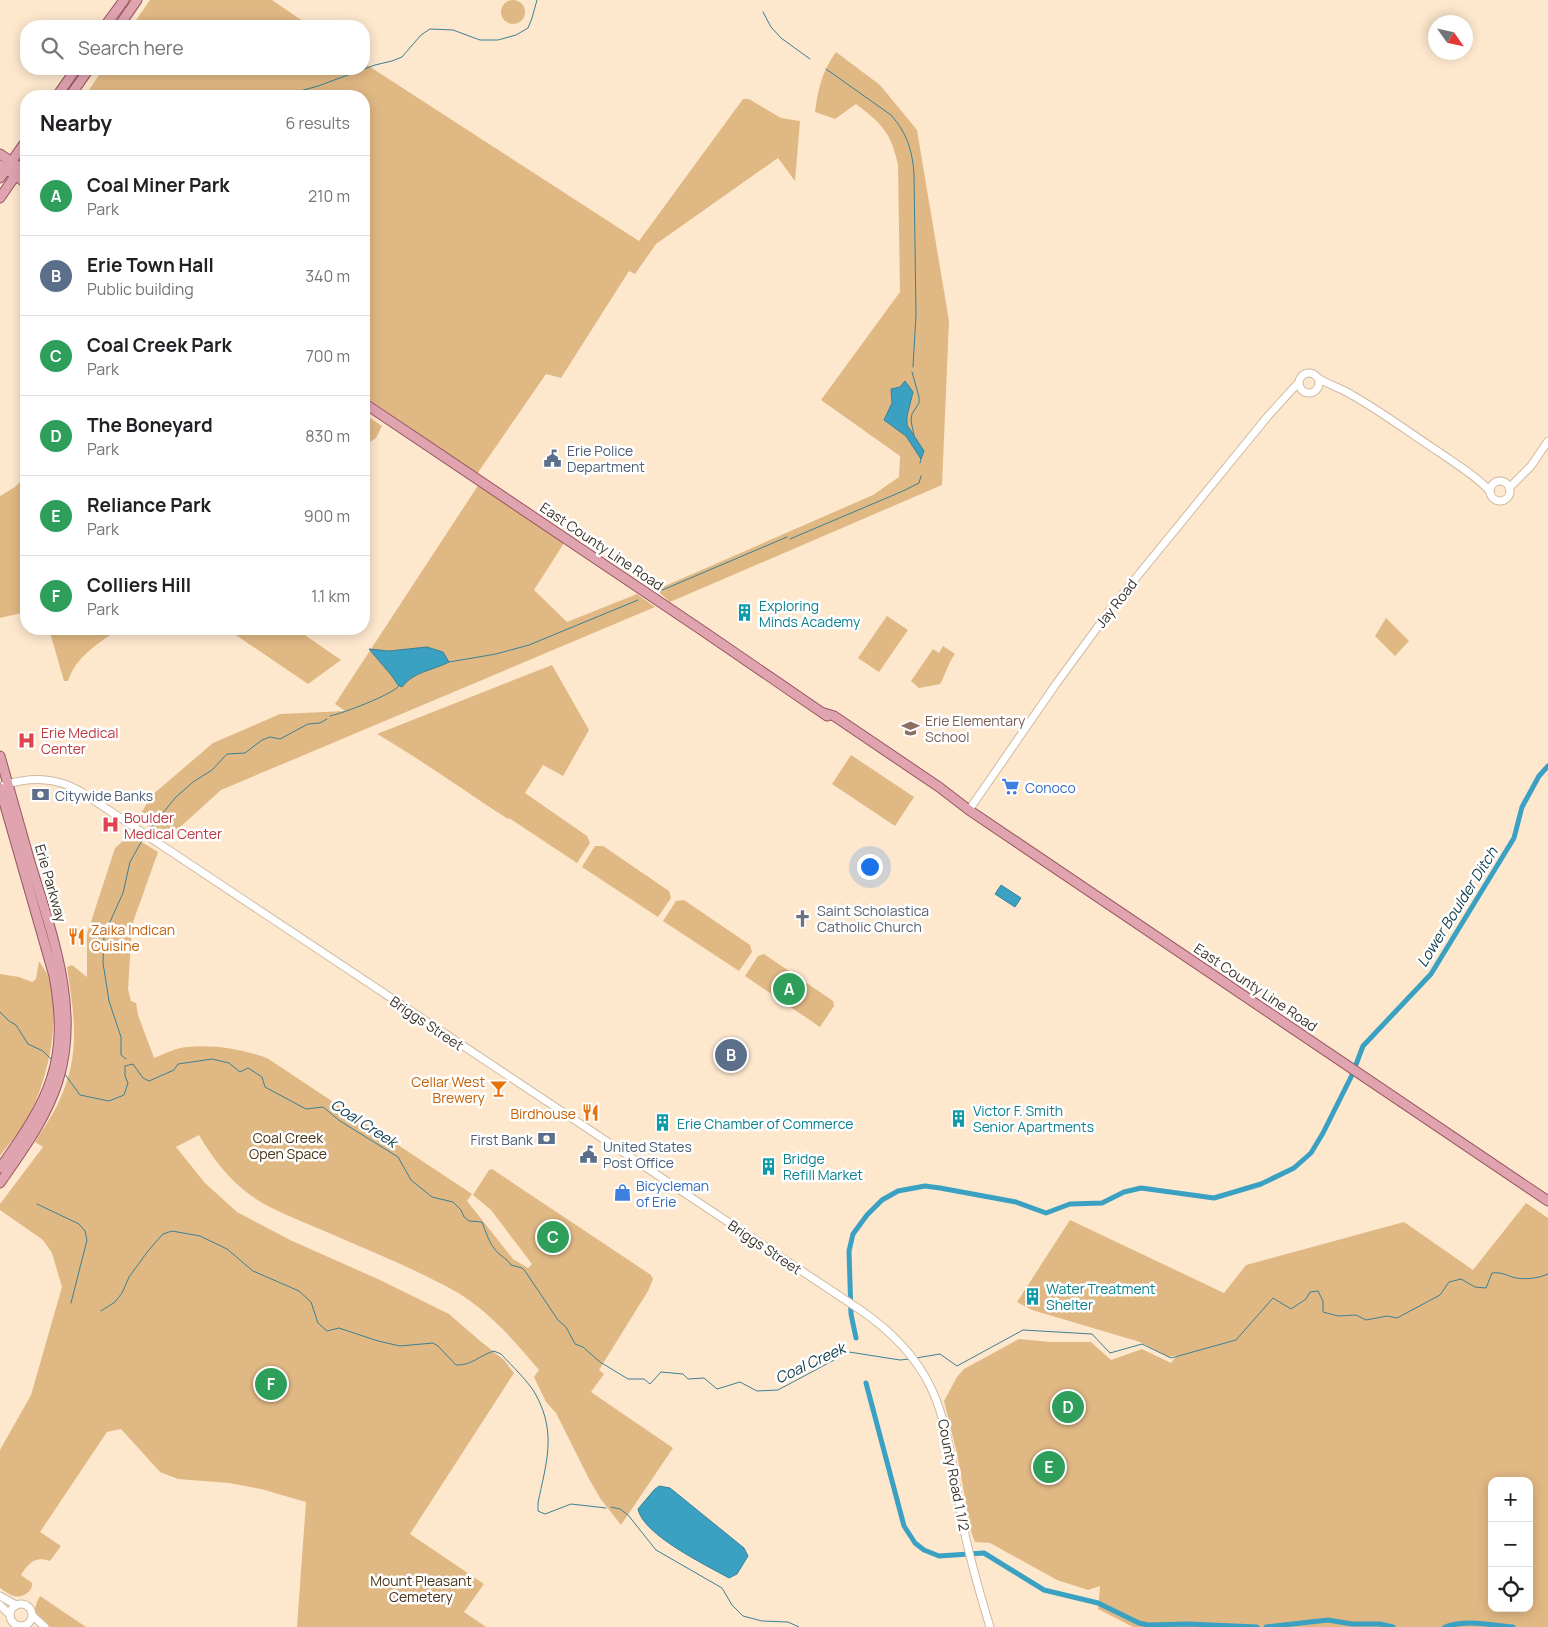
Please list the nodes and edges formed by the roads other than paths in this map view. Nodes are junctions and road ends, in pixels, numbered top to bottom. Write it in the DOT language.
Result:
graph roads {
  1 [pos="124,0"];
  2 [pos="137,0"];
  3 [pos="109,20"];
  4 [pos="123,20"];
  5 [pos="72,75"];
  6 [pos="85,75"];
  7 [pos="61,90"];
  8 [pos="74,90"];
  9 [pos="20,148"];
  10 [pos="0,154"];
  11 [pos="6,166"];
  12 [pos="20,169"];
  13 [pos="20,172"];
  14 [pos="0,178"];
  15 [pos="0,198"];
  16 [pos="1318,378"];
  17 [pos="1299,382"];
  18 [pos="1336,388"];
  19 [pos="1316,391"];
  20 [pos="1305,392"];
  21 [pos="1276,406"];
  22 [pos="370,407"];
  23 [pos="1548,441"];
  24 [pos="1538,455"];
  25 [pos="1464,470"];
  26 [pos="1499,481"];
  27 [pos="1509,488"];
  28 [pos="1490,492"];
  29 [pos="0,756"];
  30 [pos="3,786"];
  31 [pos="969,810"];
  32 [pos="50,1094"];
  33 [pos="0,1168"];
  34 [pos="0,1183"];
  35 [pos="1548,1201"];
  36 [pos="844,1300"];
  37 [pos="0,1596"];
  38 [pos="0,1605"];
  39 [pos="16,1605"];
  40 [pos="33,1616"];
  41 [pos="10,1621"];
  42 [pos="24,1626"];
  43 [pos="44,1627"];
  44 [pos="990,1627"];
  1 -- 3 [label="main road"];
  2 -- 4 [label="main road"];
  5 -- 7 [label="main road"];
  6 -- 8 [label="main road"];
  9 -- 11 [label="main road"];
  10 -- 11 [label="main road"];
  11 -- 12 [label="main road"];
  11 -- 14 [label="main road"];
  13 -- 15 [label="main road"];
  16 -- 17 [label="street"];
  16 -- 18 [label="street"];
  16 -- 19 [label="street"];
  17 -- 20 [label="street"];
  17 -- 21 [label="street, Jay Road"];
  18 -- 19 [label="street"];
  18 -- 25 [label="street"];
  19 -- 20 [label="street"];
  20 -- 21 [label="street, Jay Road"];
  21 -- 31 [label="street, Jay Road"];
  22 -- 31 [label="main road, East County Line Road"];
  23 -- 24 [label="street"];
  24 -- 26 [label="street"];
  24 -- 27 [label="street"];
  25 -- 26 [label="street"];
  25 -- 28 [label="street"];
  26 -- 27 [label="street"];
  26 -- 28 [label="street"];
  27 -- 28 [label="street"];
  29 -- 30 [label="main road, Erie Parkway"];
  30 -- 32 [label="main road, Erie Parkway"];
  30 -- 36 [label="street, Briggs Street"];
  31 -- 35 [label="main road, East County Line Road"];
  32 -- 33 [label="main road, Erie Parkway"];
  32 -- 34 [label="main road, Erie Parkway"];
  36 -- 44 [label="street, County Road 1 1/2"];
  37 -- 39 [label="street"];
  38 -- 41 [label="street"];
  39 -- 40 [label="street"];
  39 -- 41 [label="street"];
  40 -- 42 [label="street"];
  40 -- 43 [label="street"];
  41 -- 42 [label="street"];
}
